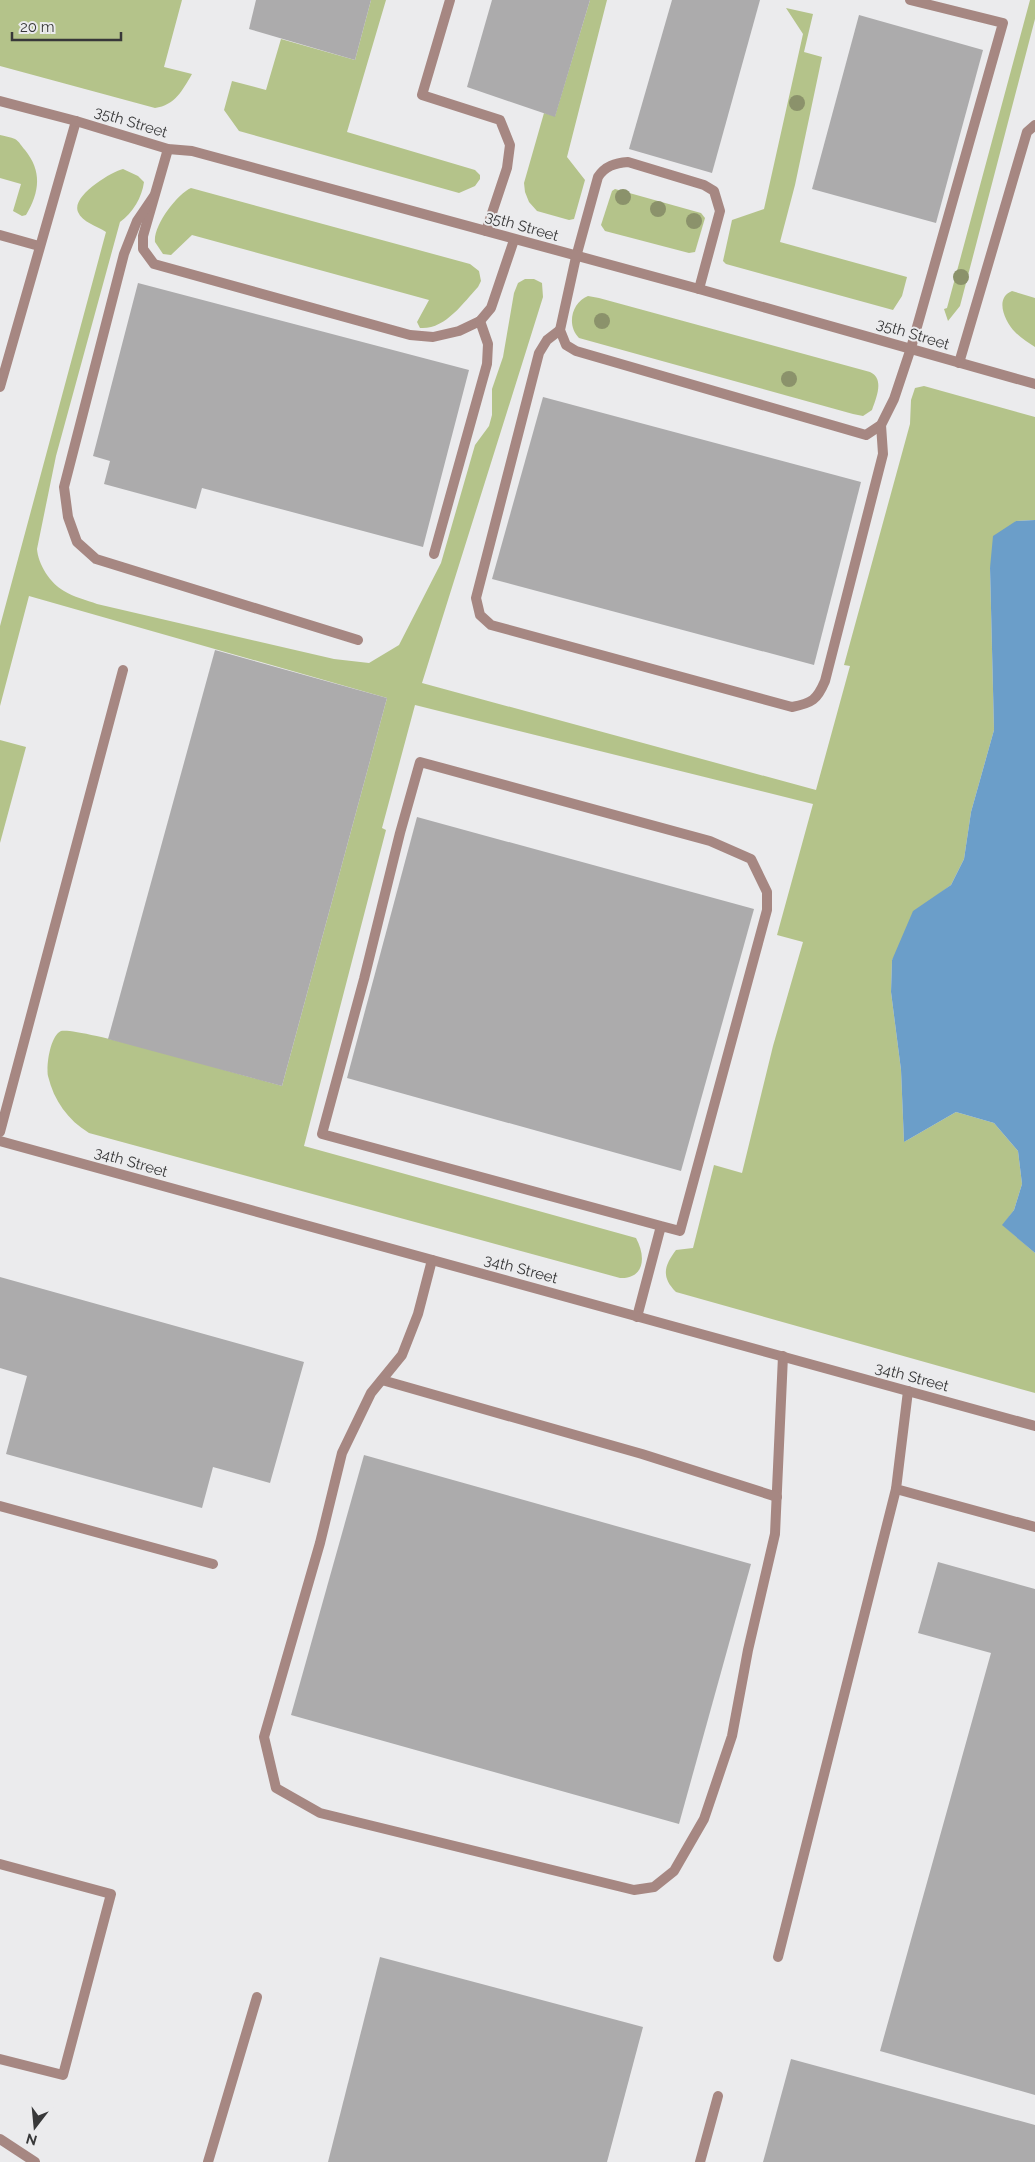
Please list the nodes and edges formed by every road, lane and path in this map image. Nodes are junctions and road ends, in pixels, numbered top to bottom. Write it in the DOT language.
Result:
graph roads {
  1 [pos="450,0"];
  2 [pos="910,0"];
  3 [pos="0,101"];
  4 [pos="76,121"];
  5 [pos="1035,125"];
  6 [pos="168,149"];
  7 [pos="154,196"];
  8 [pos="486,231"];
  9 [pos="0,235"];
  10 [pos="514,240"];
  11 [pos="39,246"];
  12 [pos="576,257"];
  13 [pos="699,289"];
  14 [pos="480,321"];
  15 [pos="560,330"];
  16 [pos="911,348"];
  17 [pos="959,364"];
  18 [pos="1035,384"];
  19 [pos="0,387"];
  20 [pos="881,425"];
  21 [pos="434,554"];
  22 [pos="358,640"];
  23 [pos="124,670"];
  24 [pos="0,1132"];
  25 [pos="0,1141"];
  26 [pos="662,1226"];
  27 [pos="432,1260"];
  28 [pos="637,1317"];
  29 [pos="783,1356"];
  30 [pos="382,1380"];
  31 [pos="908,1391"];
  32 [pos="1035,1426"];
  33 [pos="896,1489"];
  34 [pos="777,1496"];
  35 [pos="0,1506"];
  36 [pos="1035,1527"];
  37 [pos="213,1564"];
  38 [pos="0,1864"];
  39 [pos="778,1957"];
  40 [pos="256,1997"];
  41 [pos="0,2059"];
  42 [pos="718,2096"];
  43 [pos="0,2139"];
  44 [pos="35,2162"];
  45 [pos="208,2162"];
  46 [pos="700,2162"];
  1 -- 8 [label="street"];
  2 -- 16 [label="street"];
  3 -- 4 [label="street, 35th Street"];
  4 -- 6 [label="street, 35th Street"];
  4 -- 11 [label="street"];
  5 -- 17 [label="street"];
  6 -- 7 [label="street"];
  6 -- 8 [label="street, 35th Street"];
  7 -- 14 [label="street"];
  7 -- 22 [label="street"];
  8 -- 10 [label="street, 35th Street"];
  9 -- 11 [label="street"];
  10 -- 12 [label="street, 35th Street"];
  10 -- 14 [label="street"];
  11 -- 19 [label="street"];
  12 -- 13 [label="street, 35th Street"];
  12 -- 13 [label="street"];
  12 -- 15 [label="street"];
  13 -- 16 [label="street, 35th Street"];
  14 -- 21 [label="street"];
  15 -- 20 [label="street"];
  15 -- 20 [label="street"];
  16 -- 17 [label="street, 35th Street"];
  16 -- 20 [label="street"];
  17 -- 18 [label="street, 35th Street"];
  23 -- 24 [label="street"];
  25 -- 27 [label="street, 34th Street"];
  26 -- 26 [label="street"];
  26 -- 28 [label="street"];
  27 -- 28 [label="street, 34th Street"];
  27 -- 30 [label="street"];
  28 -- 29 [label="street, 34th Street"];
  29 -- 31 [label="street, 34th Street"];
  29 -- 34 [label="street"];
  30 -- 34 [label="street"];
  30 -- 34 [label="street"];
  31 -- 32 [label="street, 34th Street"];
  31 -- 33 [label="street"];
  33 -- 36 [label="street"];
  33 -- 39 [label="street"];
  35 -- 37 [label="street"];
  38 -- 41 [label="street"];
  40 -- 45 [label="street"];
  42 -- 46 [label="street"];
  43 -- 44 [label="street"];
}
